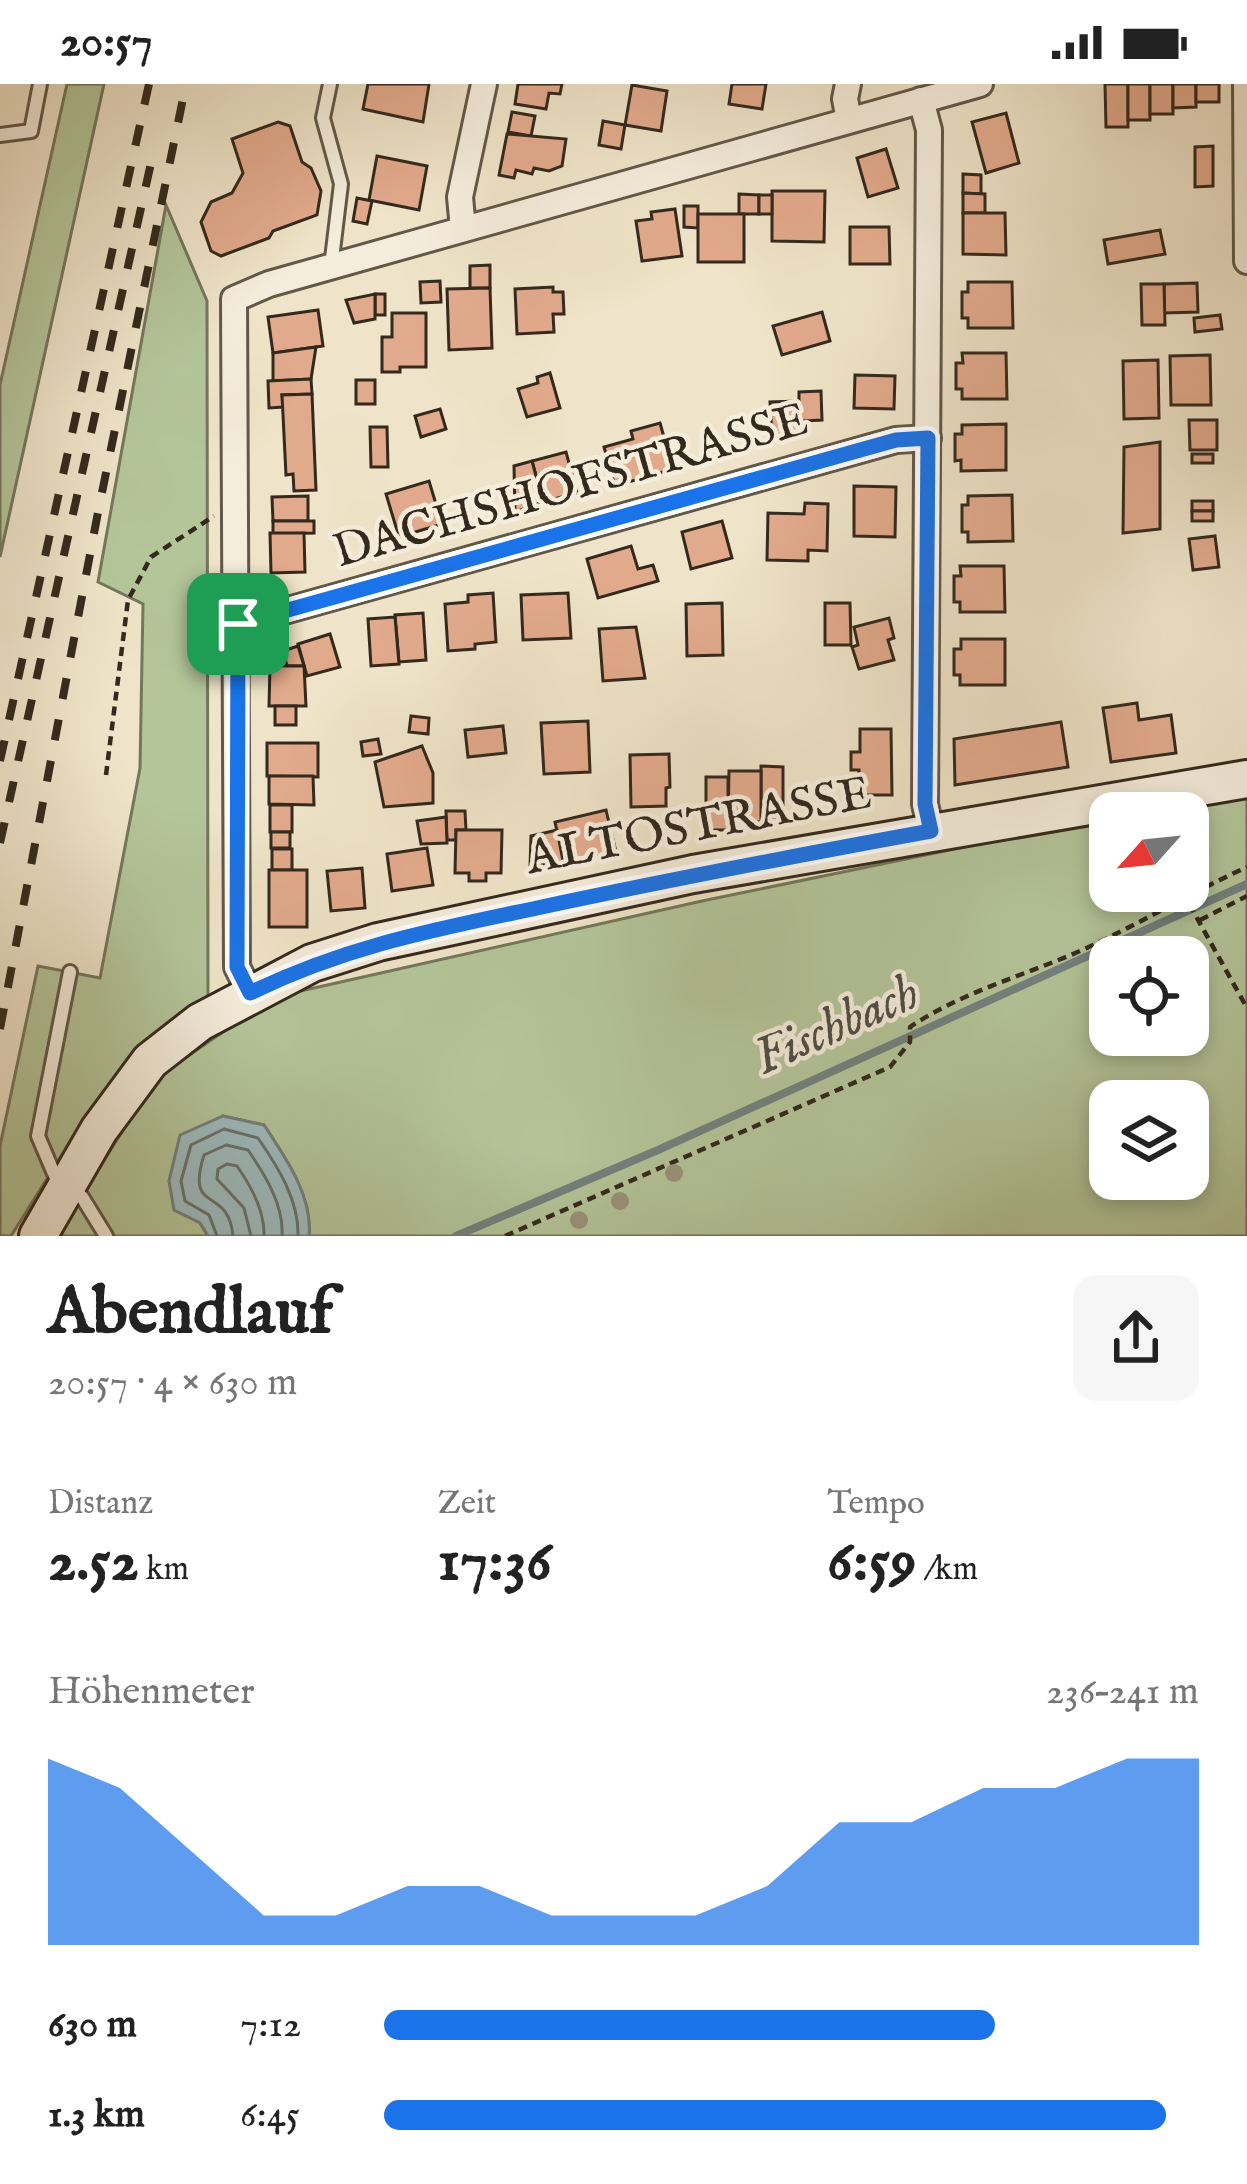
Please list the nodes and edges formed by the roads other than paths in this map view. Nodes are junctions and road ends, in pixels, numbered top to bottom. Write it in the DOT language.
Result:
graph roads {
  1 [pos="40,84"];
  2 [pos="330,84"];
  3 [pos="484,84"];
  4 [pos="848,84"];
  5 [pos="980,84"];
  6 [pos="1246,84"];
  7 [pos="922,100"];
  8 [pos="849,120"];
  9 [pos="0,135"];
  10 [pos="464,229"];
  11 [pos="1247,261"];
  12 [pos="331,268"];
  13 [pos="928,438"];
  14 [pos="238,624"];
  15 [pos="1247,779"];
  16 [pos="931,831"];
  17 [pos="70,973"];
  18 [pos="250,993"];
  19 [pos="67,1185"];
  20 [pos="38,1236"];
  21 [pos="106,1236"];
  1 -- 9 [label="lane"];
  2 -- 12 [label="lane"];
  3 -- 10 [label="street"];
  4 -- 8 [label="street"];
  5 -- 7 [label="street"];
  6 -- 11 [label="street"];
  7 -- 8 [label="street"];
  7 -- 13 [label="street"];
  8 -- 10 [label="street"];
  10 -- 12 [label="street"];
  12 -- 14 [label="street"];
  13 -- 14 [label="street, DACHSHOFSTRASSE"];
  13 -- 16 [label="street"];
  14 -- 18 [label="street"];
  15 -- 16 [label="main road, ALTOSTRASSE"];
  16 -- 18 [label="main road, ALTOSTRASSE"];
  17 -- 19 [label="lane"];
  18 -- 19 [label="main road, ALTOSTRASSE"];
  19 -- 20 [label="main road, ALTOSTRASSE"];
  19 -- 21 [label="lane"];
}
